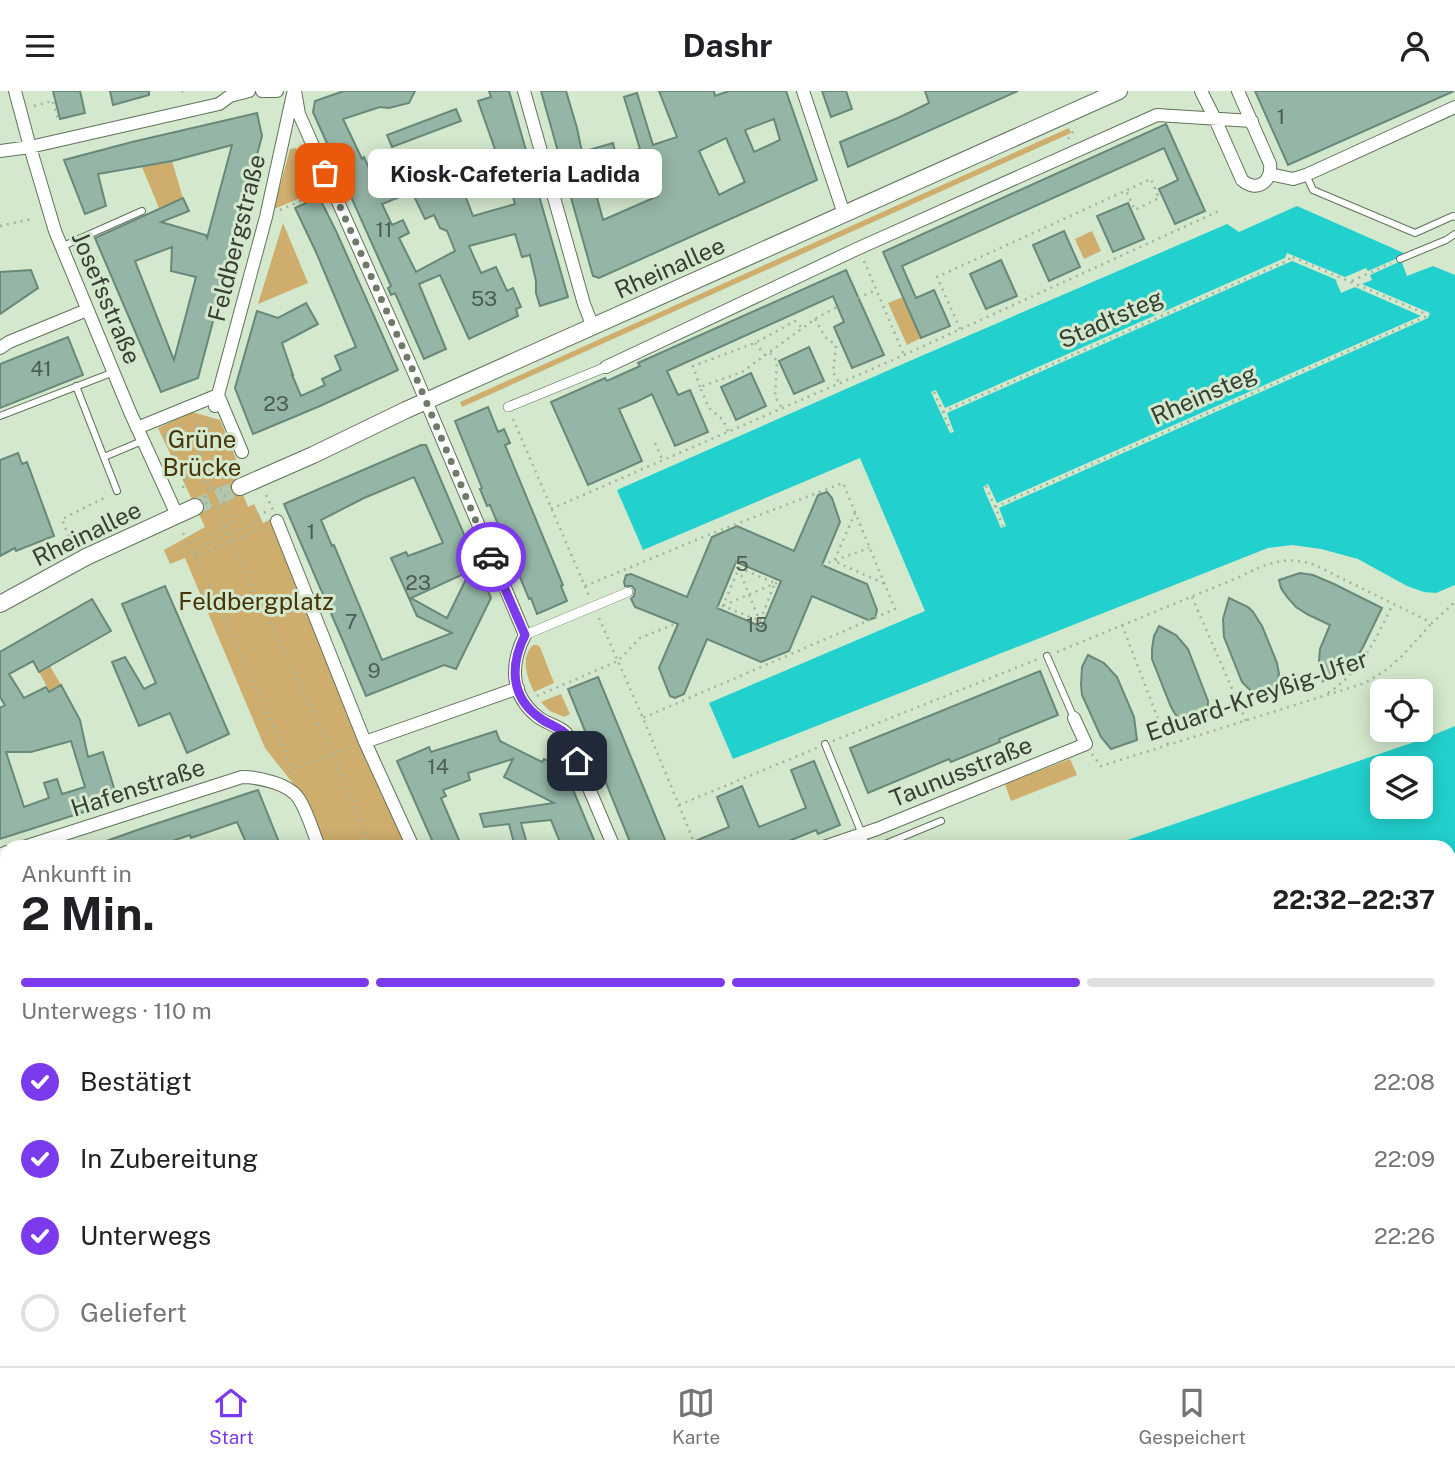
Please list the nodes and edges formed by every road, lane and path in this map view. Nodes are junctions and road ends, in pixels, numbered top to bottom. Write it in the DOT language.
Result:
graph roads {
  1 [pos="15,91"];
  2 [pos="249,91"];
  3 [pos="262,91"];
  4 [pos="277,91"];
  5 [pos="294,91"];
  6 [pos="524,91"];
  7 [pos="803,91"];
  8 [pos="1119,91"];
  9 [pos="1201,91"];
  10 [pos="1238,91"];
  11 [pos="34,106"];
  12 [pos="1455,107"];
  13 [pos="1215,119"];
  14 [pos="1252,121"];
  15 [pos="59,122"];
  16 [pos="30,147"];
  17 [pos="0,151"];
  18 [pos="1270,174"];
  19 [pos="1306,175"];
  20 [pos="331,188"];
  21 [pos="1126,191"];
  22 [pos="142,211"];
  23 [pos="1219,211"];
  24 [pos="844,214"];
  25 [pos="266,217"];
  26 [pos="1454,217"];
  27 [pos="32,219"];
  28 [pos="0,226"];
  29 [pos="1455,234"];
  30 [pos="61,247"];
  31 [pos="859,248"];
  32 [pos="102,255"];
  33 [pos="1400,259"];
  34 [pos="82,265"];
  35 [pos="1351,282"];
  36 [pos="877,290"];
  37 [pos="858,298"];
  38 [pos="837,307"];
  39 [pos="87,310"];
  40 [pos="815,319"];
  41 [pos="593,327"];
  42 [pos="802,328"];
  43 [pos="960,329"];
  44 [pos="755,343"];
  45 [pos="0,348"];
  46 [pos="768,354"];
  47 [pos="904,355"];
  48 [pos="606,367"];
  49 [pos="114,372"];
  50 [pos="839,383"];
  51 [pos="76,386"];
  52 [pos="700,387"];
  53 [pos="934,392"];
  54 [pos="217,400"];
  55 [pos="425,401"];
  56 [pos="508,407"];
  57 [pos="782,408"];
  58 [pos="943,412"];
  59 [pos="0,416"];
  60 [pos="208,430"];
  61 [pos="951,431"];
  62 [pos="728,432"];
  63 [pos="195,433"];
  64 [pos="140,434"];
  65 [pos="205,440"];
  66 [pos="655,443"];
  67 [pos="201,451"];
  68 [pos="242,452"];
  69 [pos="104,457"];
  70 [pos="662,460"];
  71 [pos="204,469"];
  72 [pos="986,486"];
  73 [pos="240,487"];
  74 [pos="183,488"];
  75 [pos="210,489"];
  76 [pos="117,491"];
  77 [pos="224,502"];
  78 [pos="195,507"];
  79 [pos="218,507"];
  80 [pos="995,507"];
  81 [pos="551,509"];
  82 [pos="855,513"];
  83 [pos="177,515"];
  84 [pos="275,515"];
  85 [pos="225,526"];
  86 [pos="1003,526"];
  87 [pos="229,535"];
  88 [pos="232,541"];
  89 [pos="71,543"];
  90 [pos="869,548"];
  91 [pos="834,561"];
  92 [pos="736,562"];
  93 [pos="822,565"];
  94 [pos="739,568"];
  95 [pos="782,581"];
  96 [pos="775,583"];
  97 [pos="885,584"];
  98 [pos="585,586"];
  99 [pos="628,592"];
  100 [pos="749,594"];
  101 [pos="1192,597"];
  102 [pos="1455,602"];
  103 [pos="1394,603"];
  104 [pos="0,604"];
  105 [pos="723,605"];
  106 [pos="717,608"];
  107 [pos="760,621"];
  108 [pos="677,623"];
  109 [pos="1432,623"];
  110 [pos="1122,625"];
  111 [pos="762,627"];
  112 [pos="525,635"];
  113 [pos="1047,656"];
  114 [pos="518,688"];
  115 [pos="1325,695"];
  116 [pos="524,702"];
  117 [pos="643,718"];
  118 [pos="1074,718"];
  119 [pos="1246,721"];
  120 [pos="365,741"];
  121 [pos="825,744"];
  122 [pos="1086,744"];
  123 [pos="1168,745"];
  124 [pos="333,754"];
  125 [pos="293,769"];
  126 [pos="271,781"];
  127 [pos="679,805"];
  128 [pos="941,821"];
  129 [pos="860,835"];
  130 [pos="46,840"];
  131 [pos="316,840"];
  132 [pos="367,840"];
  133 [pos="410,840"];
  134 [pos="611,840"];
  135 [pos="845,840"];
  136 [pos="867,840"];
  137 [pos="894,840"];
  1 -- 16 [label="street, Josefsstraße"];
  2 -- 16 [label="street"];
  3 -- 4 [label="street"];
  5 -- 20 [label="street"];
  5 -- 25 [label="street, Feldbergstraße"];
  6 -- 41 [label="street"];
  7 -- 24 [label="street"];
  8 -- 24 [label="main road, Rheinallee"];
  9 -- 13 [label="street"];
  10 -- 14 [label="street"];
  11 -- 15 [label="path"];
  12 -- 19 [label="street"];
  13 -- 14 [label="street"];
  13 -- 18 [label="street"];
  13 -- 31 [label="street"];
  14 -- 18 [label="street"];
  16 -- 17 [label="street"];
  16 -- 30 [label="street, Josefsstraße"];
  18 -- 19 [label="street"];
  19 -- 26 [label="lane"];
  20 -- 25 [label="path"];
  20 -- 55 [label="street"];
  21 -- 21 [label="path"];
  21 -- 43 [label="path"];
  22 -- 30 [label="lane"];
  23 -- 43 [label="path"];
  24 -- 41 [label="main road, Rheinallee"];
  25 -- 54 [label="street, Feldbergstraße"];
  27 -- 28 [label="path"];
  29 -- 33 [label="lane"];
  30 -- 39 [label="street, Josefsstraße"];
  31 -- 36 [label="path"];
  31 -- 48 [label="street"];
  32 -- 34 [label="path"];
  33 -- 35 [label="path"];
  35 -- 58 [label="path, Stadtsteg"];
  35 -- 80 [label="path, Rheinsteg"];
  36 -- 37 [label="path"];
  36 -- 47 [label="path"];
  38 -- 40 [label="path"];
  39 -- 45 [label="street"];
  39 -- 49 [label="street, Josefsstraße"];
  40 -- 42 [label="path"];
  40 -- 50 [label="path"];
  41 -- 55 [label="main road, Rheinallee"];
  42 -- 44 [label="path"];
  42 -- 46 [label="path"];
  43 -- 47 [label="path"];
  44 -- 46 [label="path"];
  44 -- 52 [label="path"];
  46 -- 52 [label="path"];
  46 -- 57 [label="path"];
  47 -- 50 [label="path"];
  48 -- 56 [label="street"];
  49 -- 51 [label="lane"];
  49 -- 64 [label="street, Josefsstraße"];
  50 -- 57 [label="path"];
  51 -- 59 [label="lane"];
  51 -- 69 [label="lane"];
  52 -- 62 [label="path"];
  53 -- 58 [label="path"];
  54 -- 60 [label="path"];
  54 -- 64 [label="street"];
  54 -- 68 [label="street"];
  55 -- 73 [label="main road, Rheinallee"];
  55 -- 112 [label="street"];
  57 -- 62 [label="path"];
  58 -- 61 [label="path"];
  60 -- 63 [label="path"];
  60 -- 65 [label="path"];
  62 -- 70 [label="path"];
  63 -- 65 [label="path"];
  63 -- 74 [label="path"];
  64 -- 69 [label="lane"];
  64 -- 83 [label="street, Josefsstraße"];
  65 -- 67 [label="path"];
  66 -- 70 [label="path"];
  67 -- 71 [label="path"];
  67 -- 71 [label="path"];
  69 -- 76 [label="lane"];
  70 -- 81 [label="path"];
  71 -- 75 [label="path"];
  72 -- 80 [label="path"];
  75 -- 77 [label="path, bridge"];
  75 -- 79 [label="path, bridge"];
  76 -- 89 [label="path"];
  77 -- 79 [label="path, bridge"];
  77 -- 85 [label="path"];
  78 -- 83 [label="main road, Rheinallee"];
  79 -- 85 [label="path"];
  80 -- 86 [label="path"];
  82 -- 90 [label="path"];
  82 -- 91 [label="path"];
  82 -- 98 [label="path"];
  83 -- 104 [label="main road, Rheinallee"];
  84 -- 87 [label="path"];
  84 -- 88 [label="path"];
  84 -- 120 [label="street"];
  85 -- 87 [label="path"];
  85 -- 87 [label="path"];
  87 -- 88 [label="path"];
  88 -- 124 [label="path"];
  88 -- 125 [label="path"];
  90 -- 91 [label="path"];
  90 -- 97 [label="path"];
  91 -- 93 [label="path"];
  91 -- 97 [label="path"];
  92 -- 94 [label="path"];
  94 -- 96 [label="path"];
  94 -- 100 [label="path"];
  94 -- 105 [label="path"];
  95 -- 96 [label="path"];
  96 -- 100 [label="path"];
  96 -- 107 [label="path"];
  97 -- 117 [label="path"];
  99 -- 112 [label="street"];
  100 -- 105 [label="path"];
  100 -- 107 [label="path"];
  101 -- 103 [label="path"];
  101 -- 110 [label="path"];
  101 -- 119 [label="path"];
  102 -- 109 [label="path, Eduard-Kreyßig-Ufer"];
  103 -- 109 [label="path"];
  103 -- 115 [label="path"];
  105 -- 106 [label="path"];
  105 -- 107 [label="path"];
  107 -- 111 [label="path"];
  108 -- 116 [label="path"];
  109 -- 115 [label="path, Eduard-Kreyßig-Ufer"];
  110 -- 113 [label="path"];
  110 -- 123 [label="path"];
  112 -- 114 [label="street"];
  113 -- 118 [label="lane"];
  113 -- 121 [label="path"];
  114 -- 116 [label="street"];
  114 -- 120 [label="street"];
  115 -- 119 [label="path, Eduard-Kreyßig-Ufer"];
  116 -- 134 [label="street"];
  118 -- 122 [label="street"];
  119 -- 123 [label="path, Eduard-Kreyßig-Ufer"];
  120 -- 124 [label="path"];
  120 -- 133 [label="street"];
  121 -- 127 [label="path"];
  121 -- 129 [label="lane"];
  122 -- 123 [label="path, Eduard-Kreyßig-Ufer"];
  122 -- 129 [label="street, Taunusstraße"];
  124 -- 125 [label="path"];
  124 -- 132 [label="path"];
  125 -- 126 [label="path"];
  126 -- 130 [label="street, Hafenstraße"];
  126 -- 131 [label="street"];
  128 -- 137 [label="lane"];
  129 -- 135 [label="street, Taunusstraße"];
  129 -- 136 [label="lane"];
}
